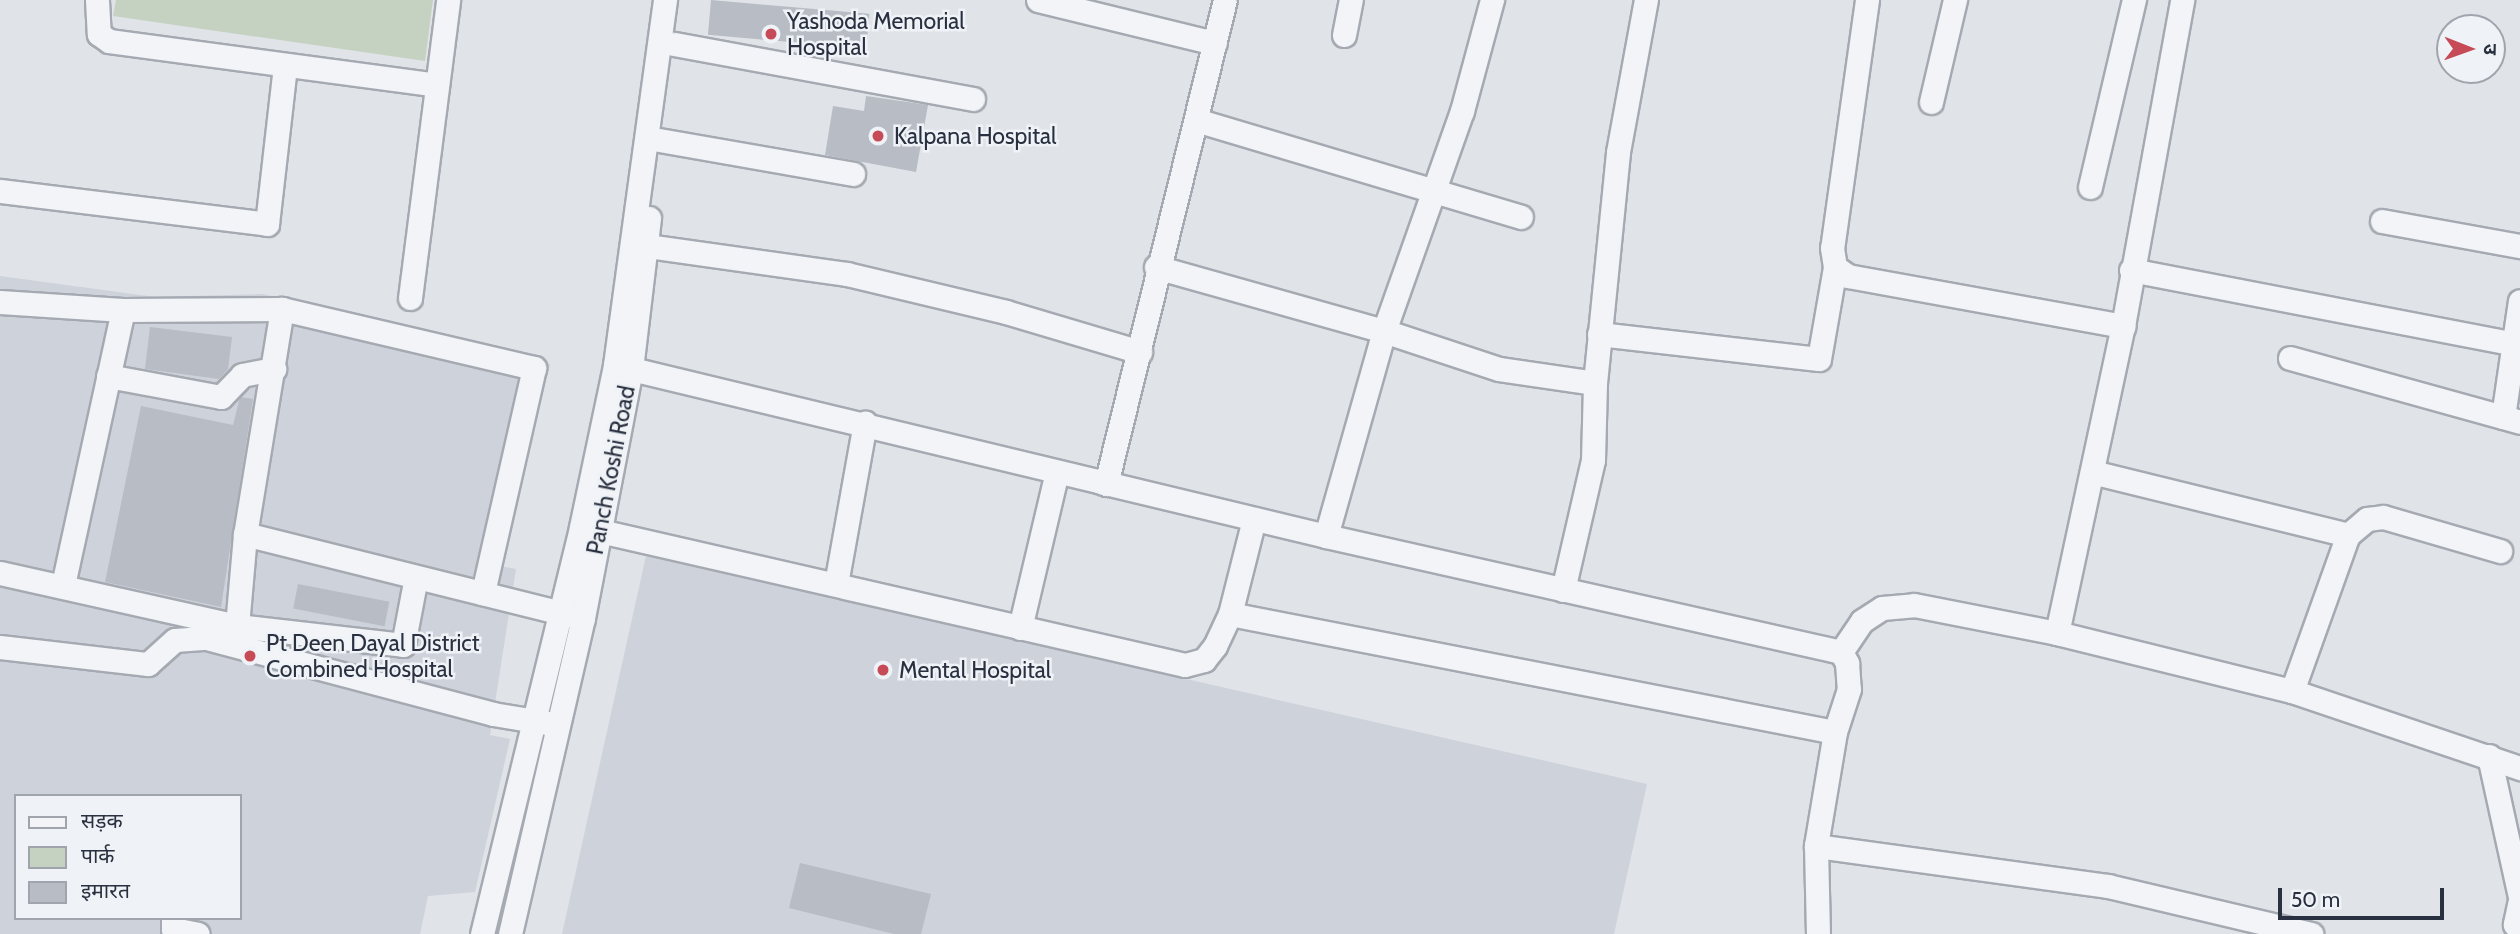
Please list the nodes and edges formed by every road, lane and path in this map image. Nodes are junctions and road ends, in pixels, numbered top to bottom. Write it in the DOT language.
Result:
graph roads {
  1 [pos="97,0"];
  2 [pos="447,0"];
  3 [pos="665,0"];
  4 [pos="678,0"];
  5 [pos="1038,0"];
  6 [pos="1225,0"];
  7 [pos="1351,0"];
  8 [pos="1492,0"];
  9 [pos="1646,0"];
  10 [pos="1867,0"];
  11 [pos="1955,0"];
  12 [pos="2133,0"];
  13 [pos="2182,0"];
  14 [pos="1344,35"];
  15 [pos="1215,43"];
  16 [pos="674,44"];
  17 [pos="285,66"];
  18 [pos="437,85"];
  19 [pos="973,99"];
  20 [pos="1931,102"];
  21 [pos="1196,120"];
  22 [pos="659,140"];
  23 [pos="853,174"];
  24 [pos="2090,187"];
  25 [pos="1433,189"];
  26 [pos="0,191"];
  27 [pos="1521,218"];
  28 [pos="2382,221"];
  29 [pos="637,245"];
  30 [pos="2520,246"];
  31 [pos="1156,267"];
  32 [pos="1835,267"];
  33 [pos="2132,270"];
  34 [pos="410,298"];
  35 [pos="2520,301"];
  36 [pos="0,302"];
  37 [pos="282,309"];
  38 [pos="123,310"];
  39 [pos="2123,326"];
  40 [pos="1384,331"];
  41 [pos="1600,334"];
  42 [pos="2514,344"];
  43 [pos="1140,352"];
  44 [pos="2290,358"];
  45 [pos="623,367"];
  46 [pos="274,369"];
  47 [pos="108,376"];
  48 [pos="1595,383"];
  49 [pos="2512,419"];
  50 [pos="865,423"];
  51 [pos="1056,472"];
  52 [pos="2092,472"];
  53 [pos="1105,484"];
  54 [pos="1254,519"];
  55 [pos="600,531"];
  56 [pos="245,534"];
  57 [pos="2348,534"];
  58 [pos="1326,536"];
  59 [pos="2500,551"];
  60 [pos="0,573"];
  61 [pos="415,577"];
  62 [pos="836,584"];
  63 [pos="63,585"];
  64 [pos="1563,590"];
  65 [pos="483,593"];
  66 [pos="559,611"];
  67 [pos="1230,614"];
  68 [pos="583,618"];
  69 [pos="237,626"];
  70 [pos="1020,628"];
  71 [pos="2057,633"];
  72 [pos="0,647"];
  73 [pos="1841,652"];
  74 [pos="2292,691"];
  75 [pos="535,720"];
  76 [pos="558,726"];
  77 [pos="1835,732"];
  78 [pos="2489,755"];
  79 [pos="2520,768"];
  80 [pos="1816,846"];
  81 [pos="2520,898"];
  82 [pos="173,920"];
  83 [pos="2520,929"];
  84 [pos="198,934"];
  85 [pos="482,934"];
  86 [pos="510,934"];
  87 [pos="1818,934"];
  88 [pos="2311,934"];
  1 -- 17 [label="street"];
  2 -- 18 [label="street"];
  3 -- 29 [label="street"];
  4 -- 16 [label="street, Panch Koshi Road"];
  5 -- 15 [label="street"];
  6 -- 15 [label="street"];
  7 -- 14 [label="street"];
  8 -- 25 [label="street"];
  9 -- 41 [label="street"];
  10 -- 32 [label="street"];
  11 -- 20 [label="street"];
  12 -- 24 [label="street"];
  13 -- 33 [label="street"];
  15 -- 21 [label="street"];
  16 -- 19 [label="street"];
  16 -- 22 [label="street, Panch Koshi Road"];
  17 -- 18 [label="street"];
  17 -- 26 [label="street"];
  18 -- 34 [label="street"];
  21 -- 25 [label="street"];
  21 -- 31 [label="street"];
  22 -- 23 [label="street"];
  22 -- 29 [label="street, Panch Koshi Road"];
  25 -- 27 [label="street"];
  25 -- 40 [label="street"];
  28 -- 30 [label="street"];
  29 -- 43 [label="street"];
  29 -- 45 [label="street, Panch Koshi Road"];
  31 -- 40 [label="street"];
  31 -- 43 [label="street"];
  32 -- 39 [label="street"];
  32 -- 41 [label="street"];
  33 -- 39 [label="street"];
  33 -- 42 [label="street"];
  35 -- 42 [label="street"];
  36 -- 38 [label="street"];
  37 -- 38 [label="street"];
  37 -- 46 [label="street"];
  37 -- 65 [label="street"];
  38 -- 47 [label="street"];
  39 -- 52 [label="street"];
  40 -- 48 [label="street"];
  40 -- 58 [label="street"];
  41 -- 48 [label="street"];
  42 -- 49 [label="street"];
  43 -- 53 [label="street"];
  44 -- 49 [label="street"];
  45 -- 50 [label="street"];
  45 -- 55 [label="street, Panch Koshi Road"];
  45 -- 66 [label="street"];
  46 -- 47 [label="street"];
  46 -- 56 [label="street"];
  47 -- 63 [label="street"];
  48 -- 64 [label="street"];
  50 -- 51 [label="street"];
  50 -- 62 [label="street"];
  51 -- 53 [label="street"];
  51 -- 70 [label="street"];
  52 -- 57 [label="street"];
  52 -- 71 [label="street"];
  53 -- 54 [label="street"];
  54 -- 58 [label="street"];
  54 -- 67 [label="street"];
  55 -- 62 [label="street"];
  55 -- 68 [label="street, Panch Koshi Road"];
  56 -- 61 [label="street"];
  56 -- 69 [label="street"];
  57 -- 59 [label="street"];
  57 -- 74 [label="street"];
  58 -- 64 [label="street"];
  60 -- 63 [label="street"];
  61 -- 65 [label="street"];
  61 -- 69 [label="street"];
  62 -- 70 [label="street"];
  63 -- 69 [label="street"];
  64 -- 73 [label="street"];
  65 -- 66 [label="street"];
  66 -- 68 [label="street"];
  66 -- 75 [label="street"];
  67 -- 70 [label="street"];
  67 -- 77 [label="street"];
  68 -- 76 [label="street, Panch Koshi Road"];
  71 -- 73 [label="street"];
  71 -- 74 [label="street"];
  72 -- 75 [label="street"];
  73 -- 77 [label="street"];
  74 -- 78 [label="street"];
  75 -- 76 [label="street"];
  75 -- 85 [label="street"];
  76 -- 86 [label="street, Panch Koshi Road"];
  77 -- 80 [label="street"];
  78 -- 79 [label="street"];
  78 -- 81 [label="street"];
  80 -- 87 [label="street"];
  80 -- 88 [label="street"];
  81 -- 83 [label="street"];
  82 -- 84 [label="street"];
}
